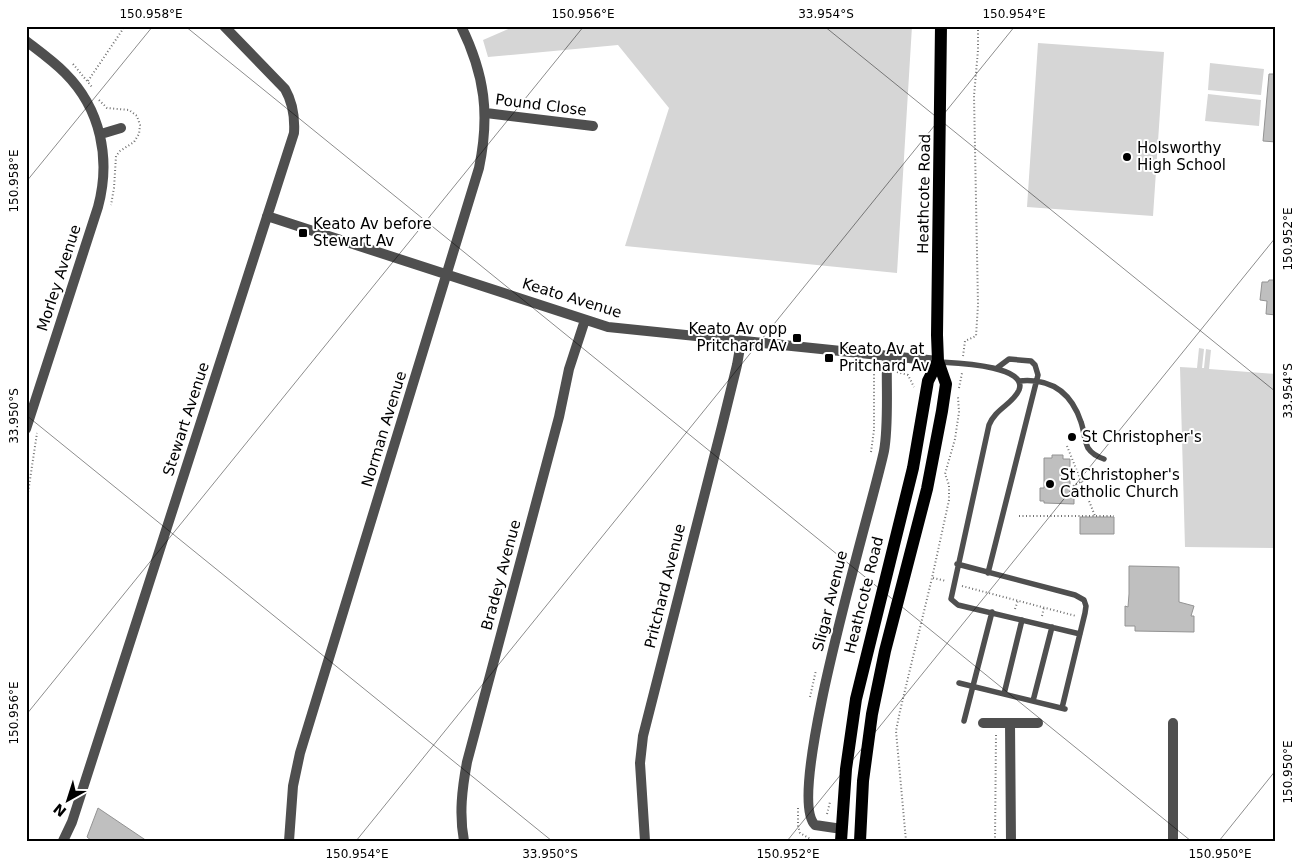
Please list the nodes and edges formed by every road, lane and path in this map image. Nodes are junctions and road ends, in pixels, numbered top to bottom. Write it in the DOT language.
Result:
graph roads {
  1 [pos="125,26"];
  2 [pos="224,26"];
  3 [pos="462,26"];
  4 [pos="941,26"];
  5 [pos="978,26"];
  6 [pos="26,41"];
  7 [pos="88,81"];
  8 [pos="486,113"];
  9 [pos="593,126"];
  10 [pos="121,128"];
  11 [pos="101,134"];
  12 [pos="268,216"];
  13 [pos="447,274"];
  14 [pos="585,320"];
  15 [pos="966,341"];
  16 [pos="741,342"];
  17 [pos="887,356"];
  18 [pos="938,362"];
  19 [pos="996,368"];
  20 [pos="961,381"];
  21 [pos="1019,381"];
  22 [pos="1036,382"];
  23 [pos="26,429"];
  24 [pos="1067,446"];
  25 [pos="1104,459"];
  26 [pos="1104,474"];
  27 [pos="1081,482"];
  28 [pos="1073,486"];
  29 [pos="1019,516"];
  30 [pos="1095,516"];
  31 [pos="1114,516"];
  32 [pos="957,564"];
  33 [pos="988,573"];
  34 [pos="932,578"];
  35 [pos="953,583"];
  36 [pos="992,612"];
  37 [pos="1084,618"];
  38 [pos="1022,620"];
  39 [pos="1052,627"];
  40 [pos="1080,634"];
  41 [pos="959,683"];
  42 [pos="973,687"];
  43 [pos="1004,694"];
  44 [pos="1033,701"];
  45 [pos="964,721"];
  46 [pos="983,723"];
  47 [pos="996,723"];
  48 [pos="1010,723"];
  49 [pos="1174,723"];
  50 [pos="1038,724"];
  51 [pos="842,835"];
  52 [pos="63,841"];
  53 [pos="289,841"];
  54 [pos="464,841"];
  55 [pos="645,841"];
  56 [pos="860,841"];
  57 [pos="906,841"];
  58 [pos="995,841"];
  59 [pos="1011,841"];
  60 [pos="1173,841"];
  1 -- 7 [label="path"];
  2 -- 12 [label="street, Stewart Avenue"];
  3 -- 8 [label="street, Norman Avenue"];
  4 -- 18 [label="main road, Heathcote Road"];
  5 -- 15 [label="path"];
  6 -- 11 [label="street, Morley Avenue"];
  8 -- 9 [label="street, Pound Close"];
  8 -- 13 [label="street, Norman Avenue"];
  10 -- 11 [label="street"];
  11 -- 23 [label="street, Morley Avenue"];
  12 -- 13 [label="street, Keato Avenue"];
  12 -- 52 [label="street, Stewart Avenue"];
  13 -- 14 [label="street, Keato Avenue"];
  13 -- 53 [label="street, Norman Avenue"];
  14 -- 16 [label="street, Keato Avenue"];
  14 -- 54 [label="street, Bradey Avenue"];
  16 -- 17 [label="street, Keato Avenue"];
  16 -- 55 [label="street, Pritchard Avenue"];
  17 -- 18 [label="street, Keato Avenue"];
  17 -- 51 [label="street, Sligar Avenue"];
  18 -- 19 [label="lane"];
  18 -- 51 [label="main road, Heathcote Road"];
  18 -- 56 [label="main road, Heathcote Road"];
  19 -- 21 [label="lane"];
  19 -- 22 [label="lane"];
  20 -- 34 [label="path"];
  21 -- 22 [label="lane"];
  21 -- 32 [label="lane"];
  22 -- 25 [label="lane"];
  22 -- 33 [label="lane"];
  24 -- 27 [label="path"];
  26 -- 27 [label="path"];
  27 -- 28 [label="path"];
  27 -- 30 [label="path"];
  29 -- 30 [label="path"];
  30 -- 31 [label="path"];
  32 -- 33 [label="lane"];
  32 -- 35 [label="lane"];
  33 -- 37 [label="lane"];
  34 -- 35 [label="path"];
  34 -- 57 [label="path"];
  35 -- 36 [label="lane"];
  35 -- 37 [label="path"];
  36 -- 38 [label="lane"];
  36 -- 42 [label="lane"];
  37 -- 40 [label="lane"];
  38 -- 39 [label="lane"];
  38 -- 43 [label="lane"];
  39 -- 40 [label="lane"];
  39 -- 44 [label="lane"];
  40 -- 44 [label="lane"];
  41 -- 42 [label="lane"];
  42 -- 43 [label="lane"];
  42 -- 45 [label="lane"];
  43 -- 44 [label="lane"];
  46 -- 47 [label="street"];
  47 -- 48 [label="street"];
  47 -- 58 [label="path"];
  48 -- 50 [label="street"];
  48 -- 59 [label="street"];
  49 -- 60 [label="street"];
}
